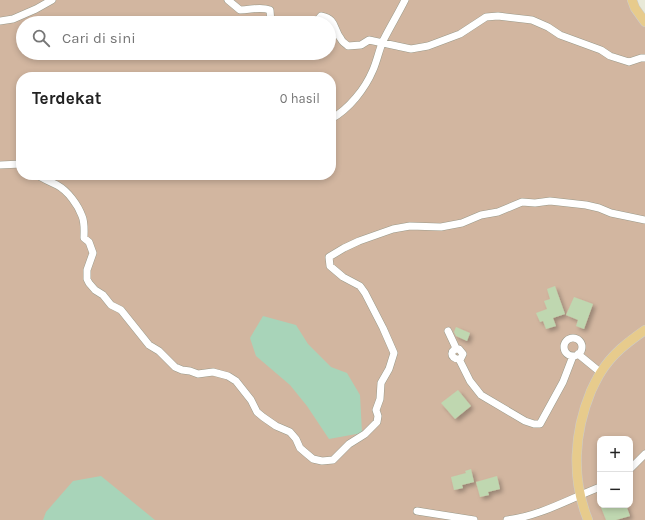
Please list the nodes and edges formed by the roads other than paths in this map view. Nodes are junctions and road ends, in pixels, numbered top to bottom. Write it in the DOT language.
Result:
graph roads {
  1 [pos="52,0"];
  2 [pos="228,0"];
  3 [pos="405,0"];
  4 [pos="632,0"];
  5 [pos="20,16"];
  6 [pos="270,16"];
  7 [pos="16,18"];
  8 [pos="0,22"];
  9 [pos="645,22"];
  10 [pos="336,28"];
  11 [pos="383,42"];
  12 [pos="645,58"];
  13 [pos="336,116"];
  14 [pos="16,164"];
  15 [pos="0,165"];
  16 [pos="45,180"];
  17 [pos="645,220"];
  18 [pos="645,330"];
  19 [pos="448,331"];
  20 [pos="600,372"];
  21 [pos="645,454"];
  22 [pos="633,466"];
  23 [pos="597,488"];
  24 [pos="580,495"];
  25 [pos="418,511"];
  26 [pos="474,520"];
  27 [pos="507,520"];
  28 [pos="588,520"];
  1 -- 5 [label="lane"];
  2 -- 6 [label="lane"];
  3 -- 11 [label="lane"];
  4 -- 9 [label="main road"];
  7 -- 8 [label="lane"];
  10 -- 11 [label="lane"];
  11 -- 12 [label="lane"];
  11 -- 13 [label="lane"];
  14 -- 15 [label="lane"];
  16 -- 17 [label="lane"];
  18 -- 20 [label="main road"];
  19 -- 20 [label="lane"];
  20 -- 24 [label="main road"];
  21 -- 22 [label="lane"];
  23 -- 24 [label="lane"];
  24 -- 27 [label="lane"];
  24 -- 28 [label="main road"];
  25 -- 26 [label="lane"];
}
